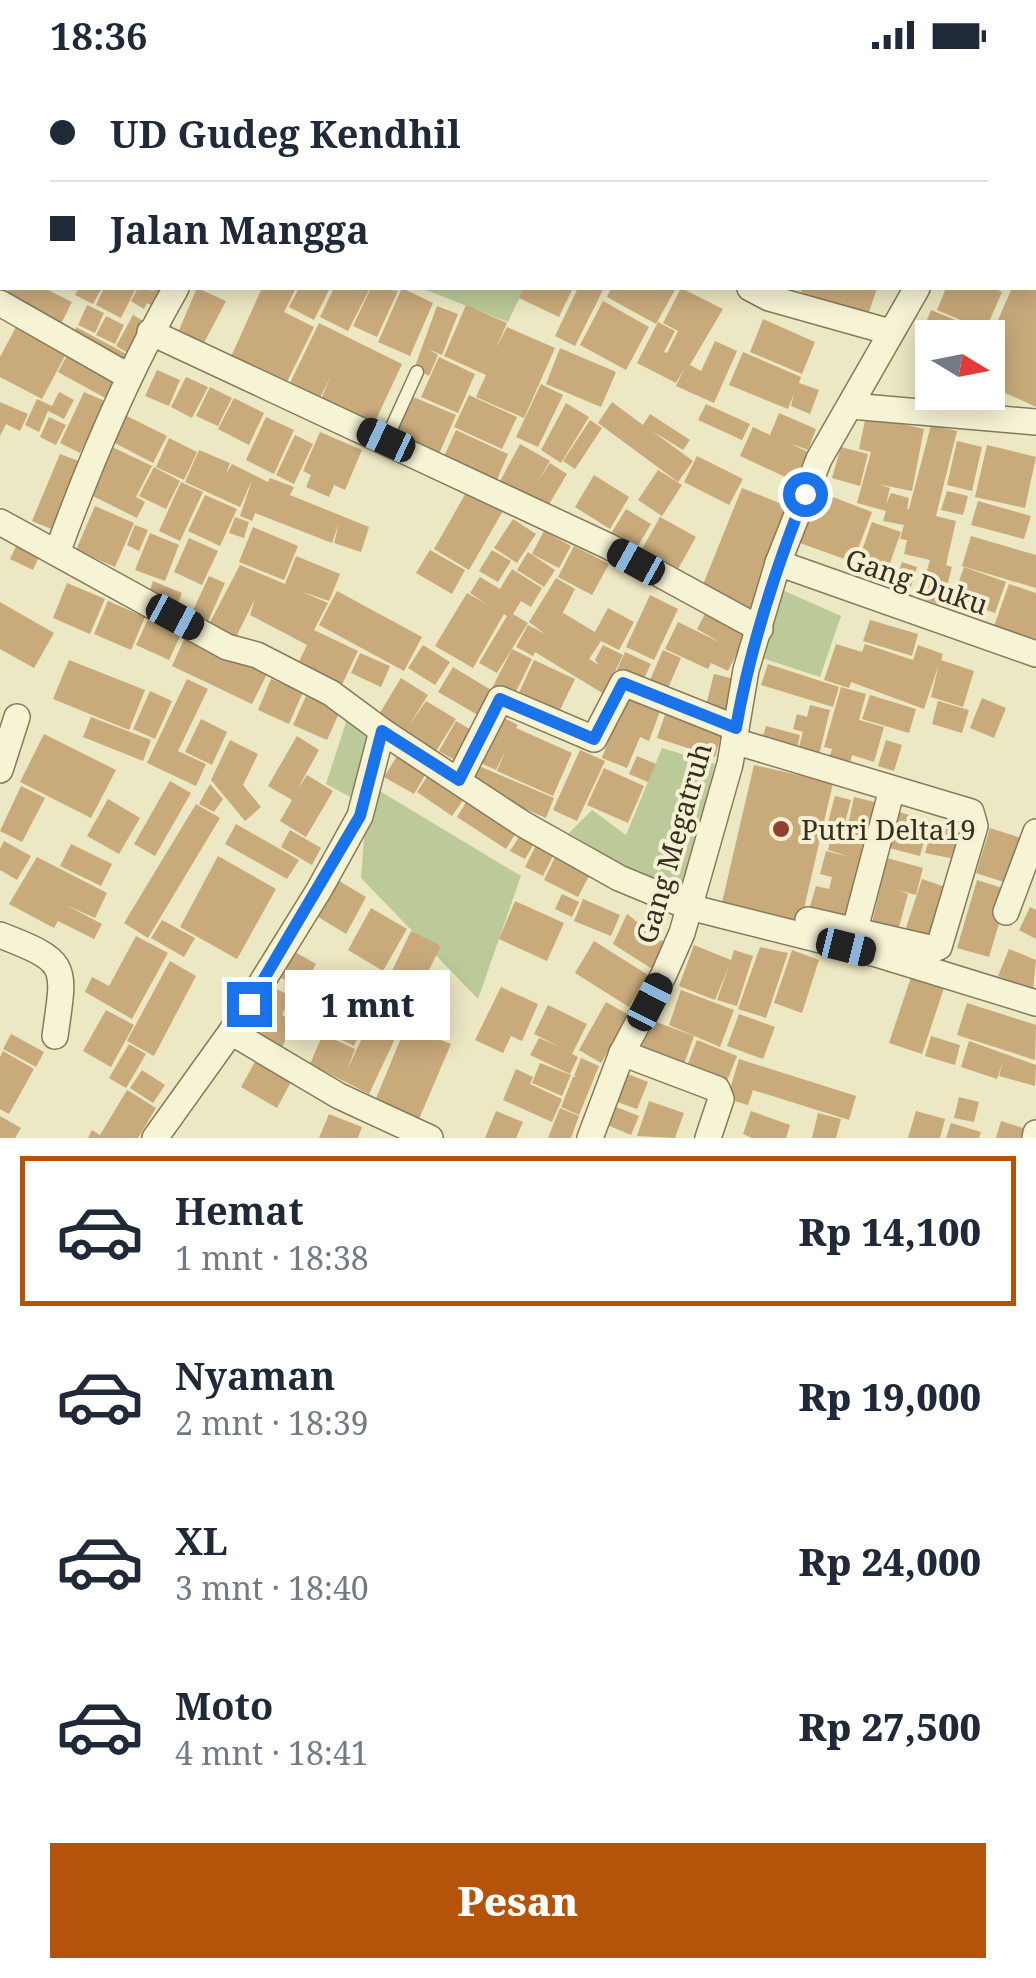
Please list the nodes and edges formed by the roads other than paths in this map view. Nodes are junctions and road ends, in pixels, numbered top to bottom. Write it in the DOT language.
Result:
graph roads {
  1 [pos="175,290"];
  2 [pos="754,290"];
  3 [pos="915,290"];
  4 [pos="0,303"];
  5 [pos="150,332"];
  6 [pos="890,332"];
  7 [pos="417,372"];
  8 [pos="128,376"];
  9 [pos="851,406"];
  10 [pos="1036,422"];
  11 [pos="386,440"];
  12 [pos="0,522"];
  13 [pos="58,554"];
  14 [pos="778,562"];
  15 [pos="760,629"];
  16 [pos="1036,654"];
  17 [pos="17,717"];
  18 [pos="382,731"];
  19 [pos="735,735"];
  20 [pos="0,770"];
  21 [pos="459,780"];
  22 [pos="892,789"];
  23 [pos="1036,832"];
  24 [pos="689,907"];
  25 [pos="1006,912"];
  26 [pos="808,920"];
  27 [pos="855,929"];
  28 [pos="0,935"];
  29 [pos="1036,1003"];
  30 [pos="232,1032"];
  31 [pos="54,1036"];
  32 [pos="622,1053"];
  33 [pos="155,1138"];
  34 [pos="430,1138"];
  35 [pos="590,1138"];
  36 [pos="708,1138"];
  1 -- 5 [label="street"];
  2 -- 6 [label="street"];
  3 -- 6 [label="street, Gang Megatruh"];
  4 -- 8 [label="street"];
  5 -- 8 [label="street"];
  5 -- 11 [label="street"];
  6 -- 9 [label="street, Gang Megatruh"];
  7 -- 11 [label="lane"];
  8 -- 13 [label="street"];
  9 -- 10 [label="street"];
  9 -- 14 [label="street, Gang Megatruh"];
  11 -- 15 [label="street"];
  12 -- 13 [label="street"];
  13 -- 18 [label="street"];
  14 -- 15 [label="street, Gang Megatruh"];
  14 -- 16 [label="street, Gang Duku"];
  15 -- 19 [label="street, Gang Megatruh"];
  17 -- 20 [label="street"];
  18 -- 21 [label="street"];
  18 -- 30 [label="street"];
  19 -- 21 [label="street"];
  19 -- 22 [label="street"];
  19 -- 24 [label="street, Gang Megatruh"];
  21 -- 24 [label="street"];
  22 -- 27 [label="street"];
  22 -- 27 [label="street"];
  23 -- 25 [label="street"];
  24 -- 29 [label="street"];
  24 -- 32 [label="street, Gang Megatruh"];
  26 -- 27 [label="street"];
  28 -- 31 [label="street"];
  30 -- 33 [label="street"];
  30 -- 34 [label="street"];
  32 -- 35 [label="street, Gang Megatruh"];
  32 -- 36 [label="street"];
}
